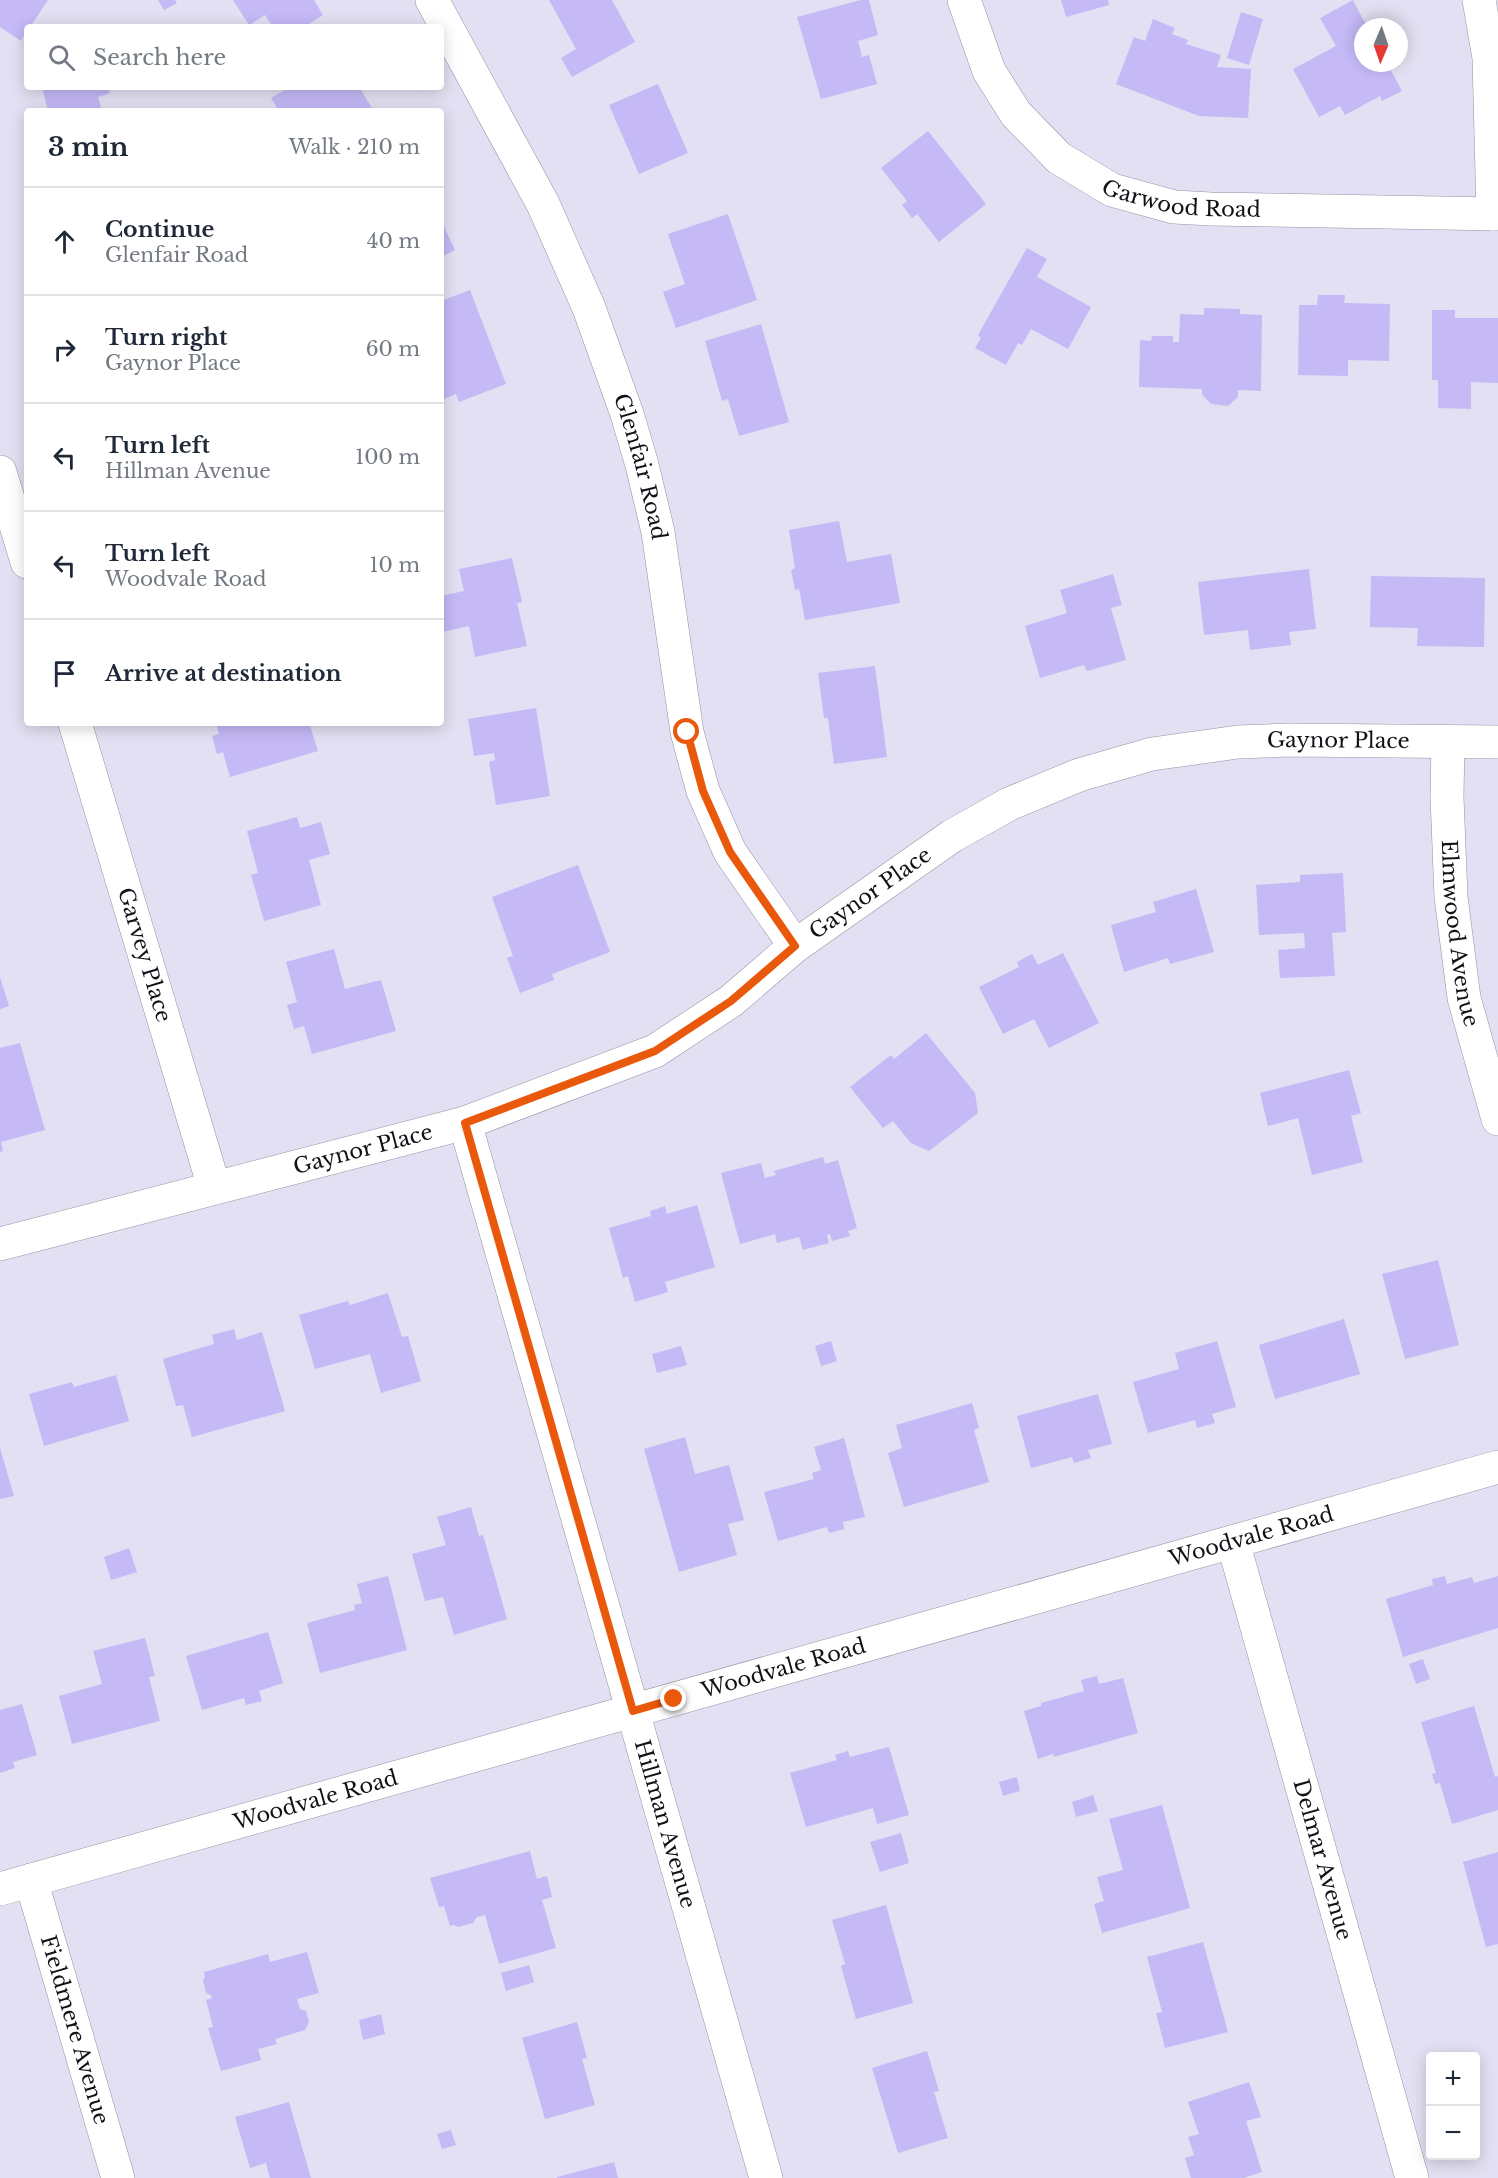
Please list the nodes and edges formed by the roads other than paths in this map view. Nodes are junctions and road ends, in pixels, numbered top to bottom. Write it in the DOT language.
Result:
graph roads {
  1 [pos="432,0"];
  2 [pos="964,0"];
  3 [pos="1479,0"];
  4 [pos="1495,214"];
  5 [pos="0,472"];
  6 [pos="24,552"];
  7 [pos="76,726"];
  8 [pos="1448,742"];
  9 [pos="1498,742"];
  10 [pos="795,946"];
  11 [pos="1498,1119"];
  12 [pos="465,1123"];
  13 [pos="214,1187"];
  14 [pos="0,1244"];
  15 [pos="1498,1467"];
  16 [pos="1233,1542"];
  17 [pos="633,1711"];
  18 [pos="31,1880"];
  19 [pos="0,1889"];
  20 [pos="118,2178"];
  21 [pos="766,2178"];
  22 [pos="1412,2178"];
  1 -- 10 [label="street, Glenfair Road"];
  2 -- 4 [label="street, Garwood Road"];
  3 -- 4 [label="street"];
  5 -- 6 [label="street"];
  7 -- 13 [label="street, Garvey Place"];
  8 -- 9 [label="street, Gaynor Place"];
  8 -- 10 [label="street, Gaynor Place"];
  8 -- 11 [label="street, Elmwood Avenue"];
  10 -- 12 [label="street, Gaynor Place"];
  12 -- 13 [label="street, Gaynor Place"];
  12 -- 17 [label="street, Hillman Avenue"];
  13 -- 14 [label="street, Gaynor Place"];
  15 -- 16 [label="street, Woodvale Road"];
  16 -- 17 [label="street, Woodvale Road"];
  16 -- 22 [label="street, Delmar Avenue"];
  17 -- 18 [label="street, Woodvale Road"];
  17 -- 21 [label="street, Hillman Avenue"];
  18 -- 19 [label="street, Woodvale Road"];
  18 -- 20 [label="street, Fieldmere Avenue"];
}
